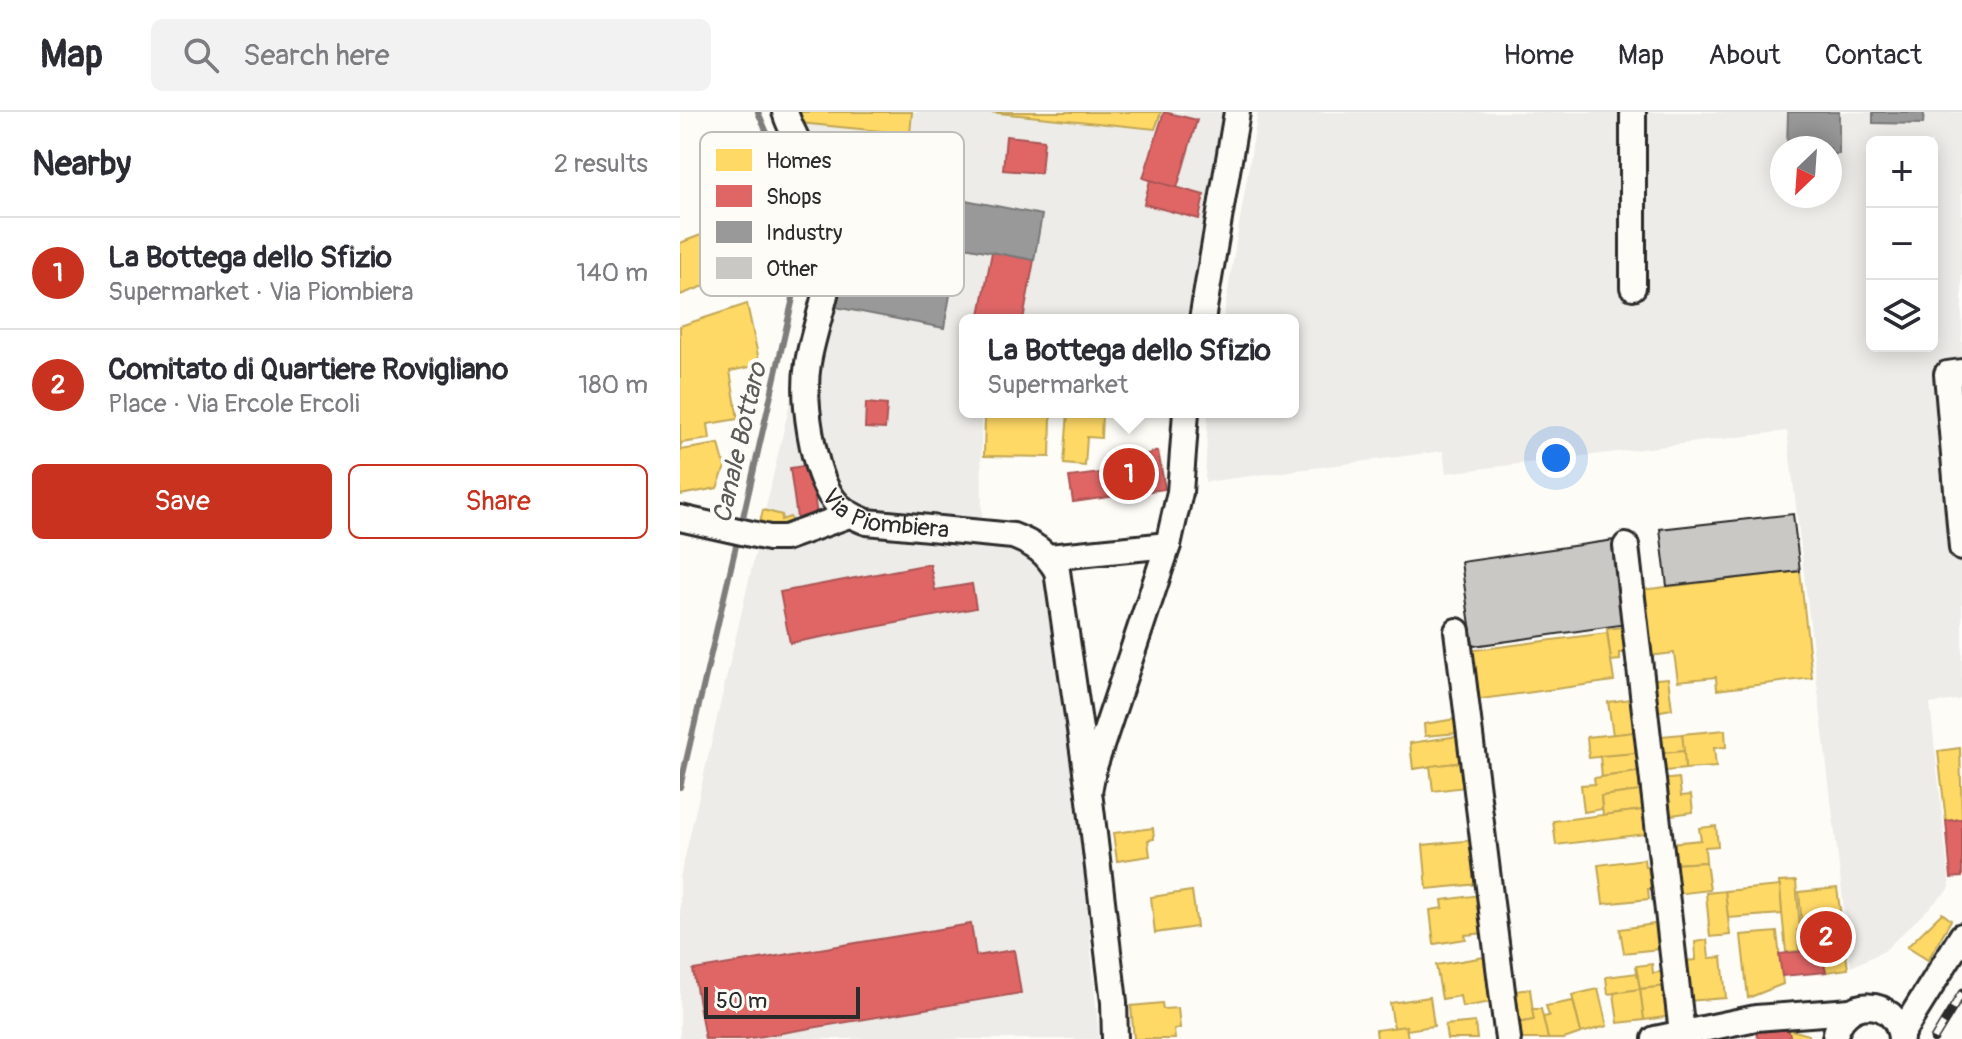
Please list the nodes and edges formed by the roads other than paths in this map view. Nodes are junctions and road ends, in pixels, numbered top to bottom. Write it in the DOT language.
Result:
graph roads {
  1 [pos="785,112"];
  2 [pos="1237,112"];
  3 [pos="1633,112"];
  4 [pos="792,132"];
  5 [pos="1633,287"];
  6 [pos="824,296"];
  7 [pos="1203,314"];
  8 [pos="1962,372"];
  9 [pos="1186,418"];
  10 [pos="849,515"];
  11 [pos="680,518"];
  12 [pos="1168,545"];
  13 [pos="1626,546"];
  14 [pos="1962,548"];
  15 [pos="1049,557"];
  16 [pos="1457,631"];
  17 [pos="1089,792"];
  18 [pos="1962,936"];
  19 [pos="1929,989"];
  20 [pos="1882,1009"];
  21 [pos="1851,1011"];
  22 [pos="1798,1015"];
  23 [pos="1682,1033"];
  24 [pos="1901,1037"];
  25 [pos="1115,1039"];
  26 [pos="1508,1039"];
  27 [pos="1655,1039"];
  28 [pos="1832,1039"];
  1 -- 4 [label="street, Via Piombiera"];
  2 -- 7 [label="street"];
  3 -- 5 [label="street"];
  6 -- 10 [label="street, Via Piombiera"];
  8 -- 14 [label="street"];
  9 -- 12 [label="street"];
  10 -- 11 [label="street"];
  10 -- 15 [label="street, Via Piombiera"];
  12 -- 15 [label="street"];
  12 -- 17 [label="street"];
  13 -- 23 [label="street"];
  15 -- 17 [label="street"];
  16 -- 26 [label="street"];
  17 -- 25 [label="street"];
  18 -- 19 [label="street"];
  19 -- 20 [label="street"];
  19 -- 24 [label="street"];
  20 -- 21 [label="street"];
  20 -- 24 [label="street"];
  21 -- 22 [label="street"];
  21 -- 28 [label="street"];
  22 -- 23 [label="street"];
  22 -- 28 [label="street"];
  23 -- 27 [label="street"];
}
